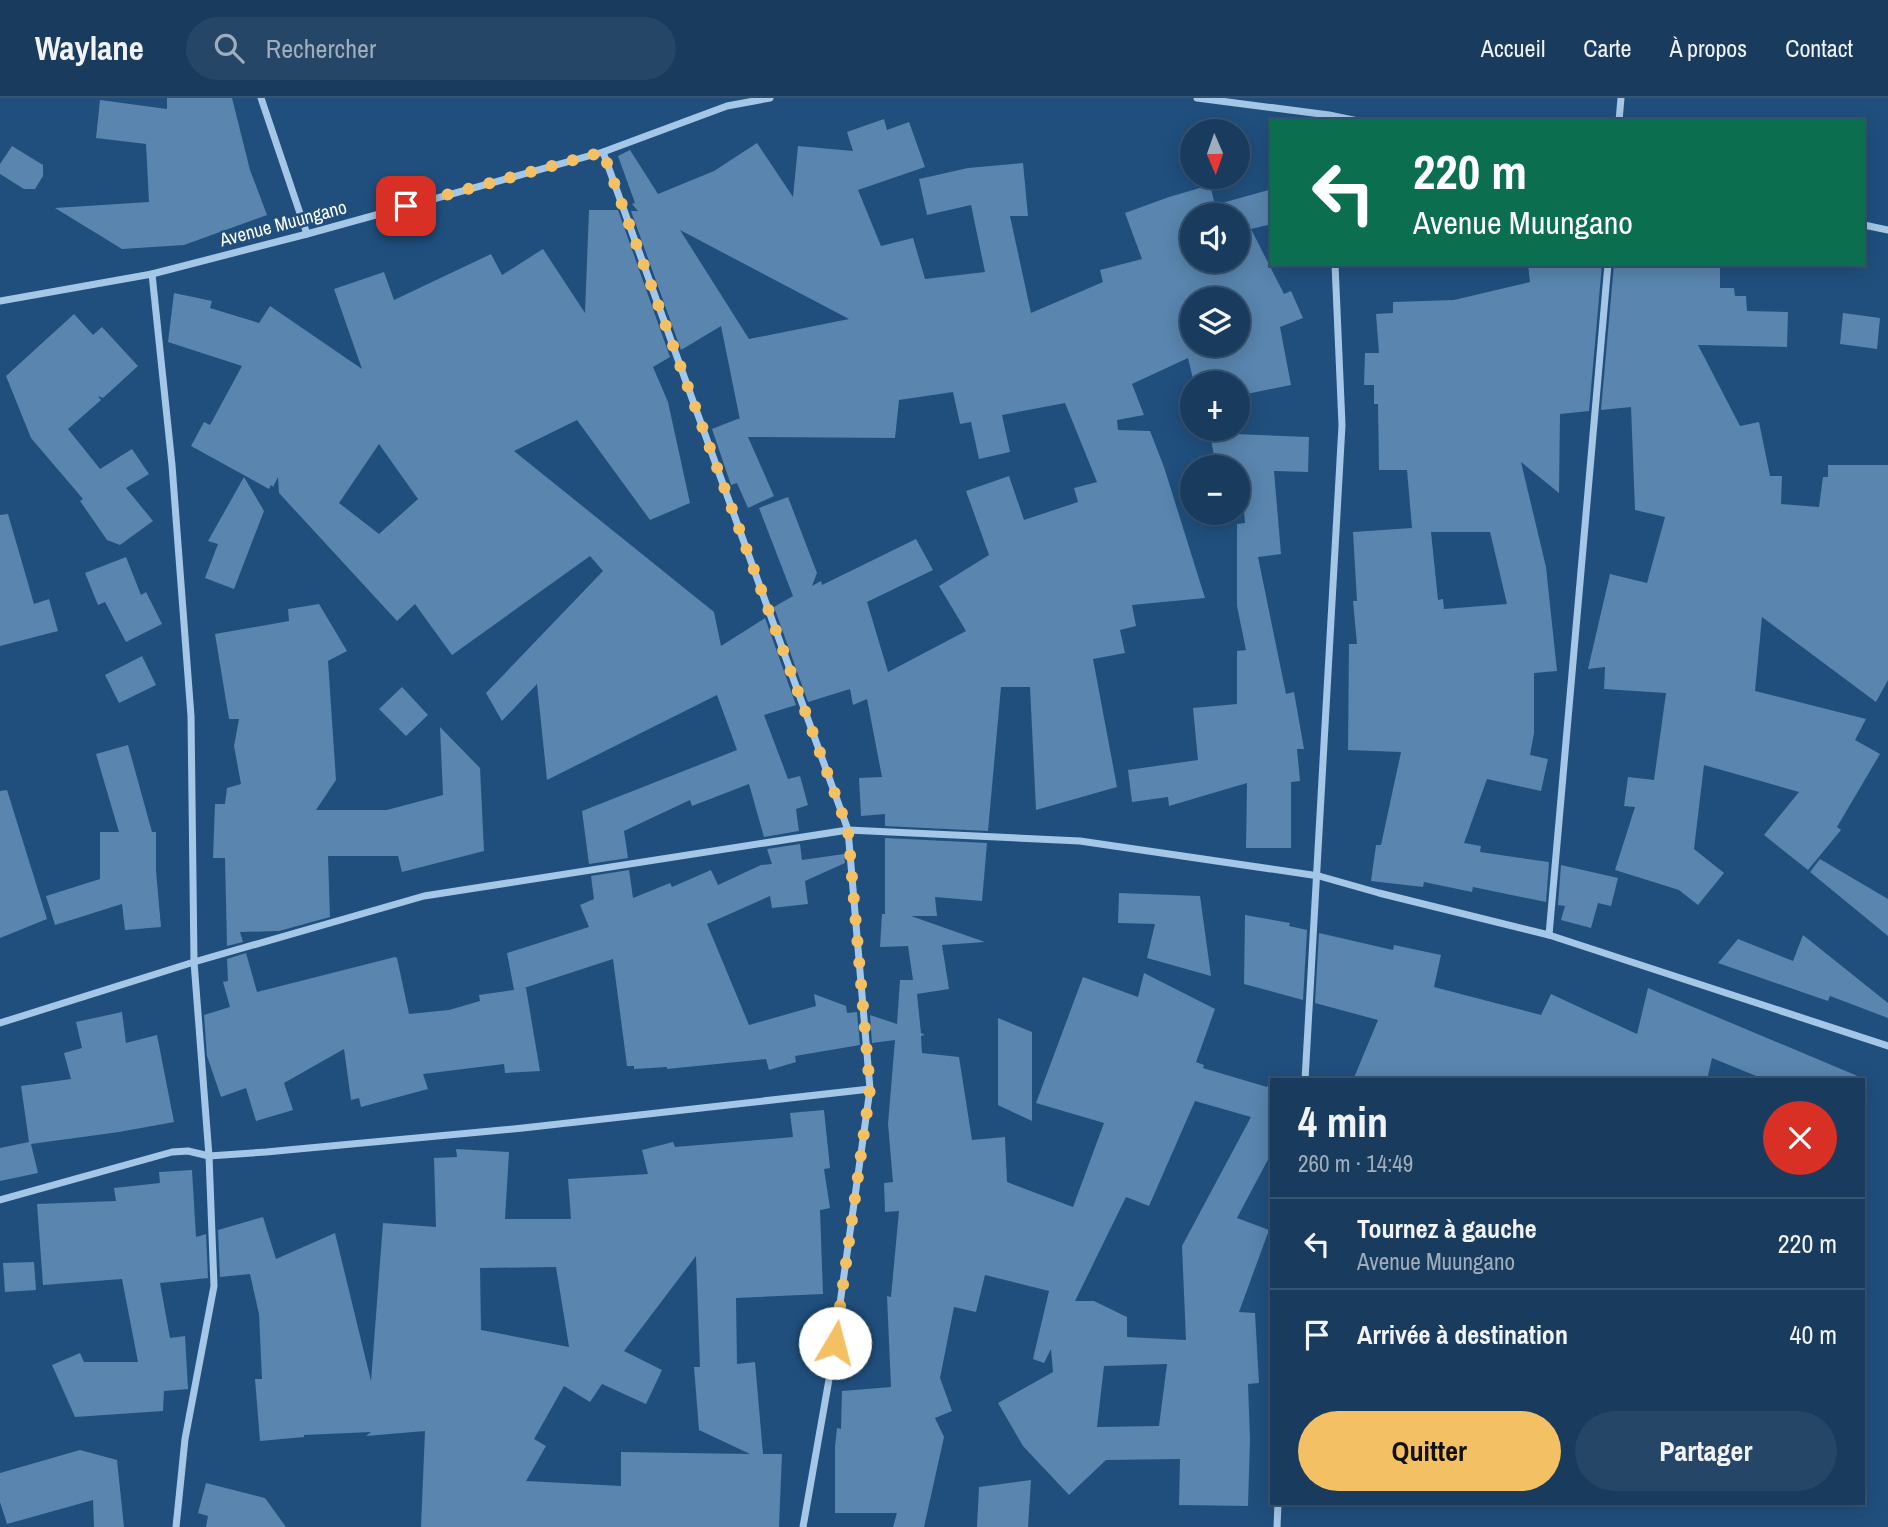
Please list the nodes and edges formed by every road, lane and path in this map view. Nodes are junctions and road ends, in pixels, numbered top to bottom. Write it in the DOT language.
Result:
graph roads {
  1 [pos="261,98"];
  2 [pos="770,98"];
  3 [pos="1197,98"];
  4 [pos="1620,98"];
  5 [pos="1329,118"];
  6 [pos="1619,119"];
  7 [pos="603,152"];
  8 [pos="1865,225"];
  9 [pos="1888,230"];
  10 [pos="307,234"];
  11 [pos="1335,266"];
  12 [pos="1608,266"];
  13 [pos="152,274"];
  14 [pos="0,301"];
  15 [pos="848,830"];
  16 [pos="1318,876"];
  17 [pos="1549,935"];
  18 [pos="194,962"];
  19 [pos="0,1023"];
  20 [pos="1888,1046"];
  21 [pos="1305,1078"];
  22 [pos="870,1089"];
  23 [pos="209,1156"];
  24 [pos="0,1200"];
  25 [pos="1278,1505"];
  26 [pos="176,1527"];
  27 [pos="803,1527"];
  28 [pos="1277,1527"];
  1 -- 10 [label="street"];
  2 -- 7 [label="street, Avenue Muungano"];
  3 -- 5 [label="street"];
  4 -- 6 [label="street"];
  7 -- 10 [label="street, Avenue Muungano"];
  7 -- 15 [label="street"];
  8 -- 9 [label="street"];
  10 -- 13 [label="street, Avenue Muungano"];
  11 -- 16 [label="street"];
  12 -- 17 [label="street"];
  13 -- 14 [label="street, Avenue Muungano"];
  13 -- 18 [label="street"];
  15 -- 16 [label="street"];
  15 -- 18 [label="street"];
  15 -- 22 [label="street"];
  16 -- 17 [label="street"];
  16 -- 21 [label="street"];
  17 -- 20 [label="street"];
  18 -- 19 [label="street"];
  18 -- 23 [label="street"];
  22 -- 23 [label="street"];
  22 -- 27 [label="street"];
  23 -- 24 [label="street"];
  23 -- 26 [label="street"];
  25 -- 28 [label="street"];
}
